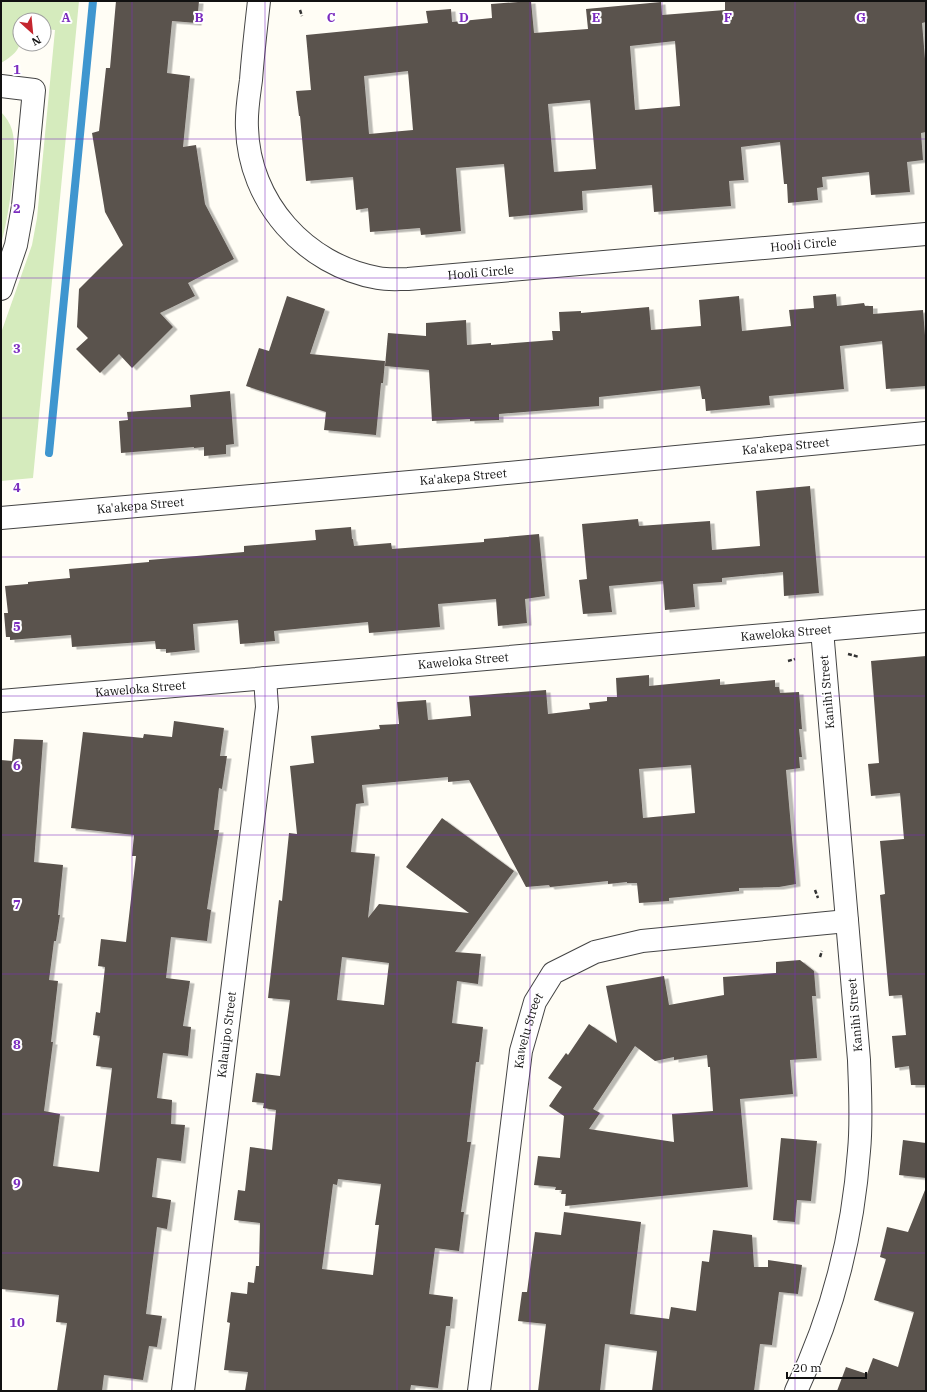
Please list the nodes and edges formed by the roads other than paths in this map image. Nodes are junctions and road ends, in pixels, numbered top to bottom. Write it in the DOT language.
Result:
graph roads {
  1 [pos="259,1"];
  2 [pos="1,86"];
  3 [pos="926,234"];
  4 [pos="1,289"];
  5 [pos="926,433"];
  6 [pos="1,518"];
  7 [pos="926,621"];
  8 [pos="822,630"];
  9 [pos="265,678"];
  10 [pos="1,701"];
  11 [pos="847,921"];
  12 [pos="183,1391"];
  13 [pos="479,1391"];
  14 [pos="796,1391"];
  1 -- 3 [label="street, Hooli Circle"];
  2 -- 4 [label="street"];
  5 -- 6 [label="street, Ka'akepa Street"];
  7 -- 8 [label="street, Kaweloka Street"];
  8 -- 9 [label="street, Kaweloka Street"];
  8 -- 11 [label="street, Kanihi Street"];
  9 -- 10 [label="street, Kaweloka Street"];
  9 -- 12 [label="street, Kalauipo Street"];
  11 -- 13 [label="street, Kawelu Street"];
  11 -- 14 [label="street, Kanihi Street"];
}
